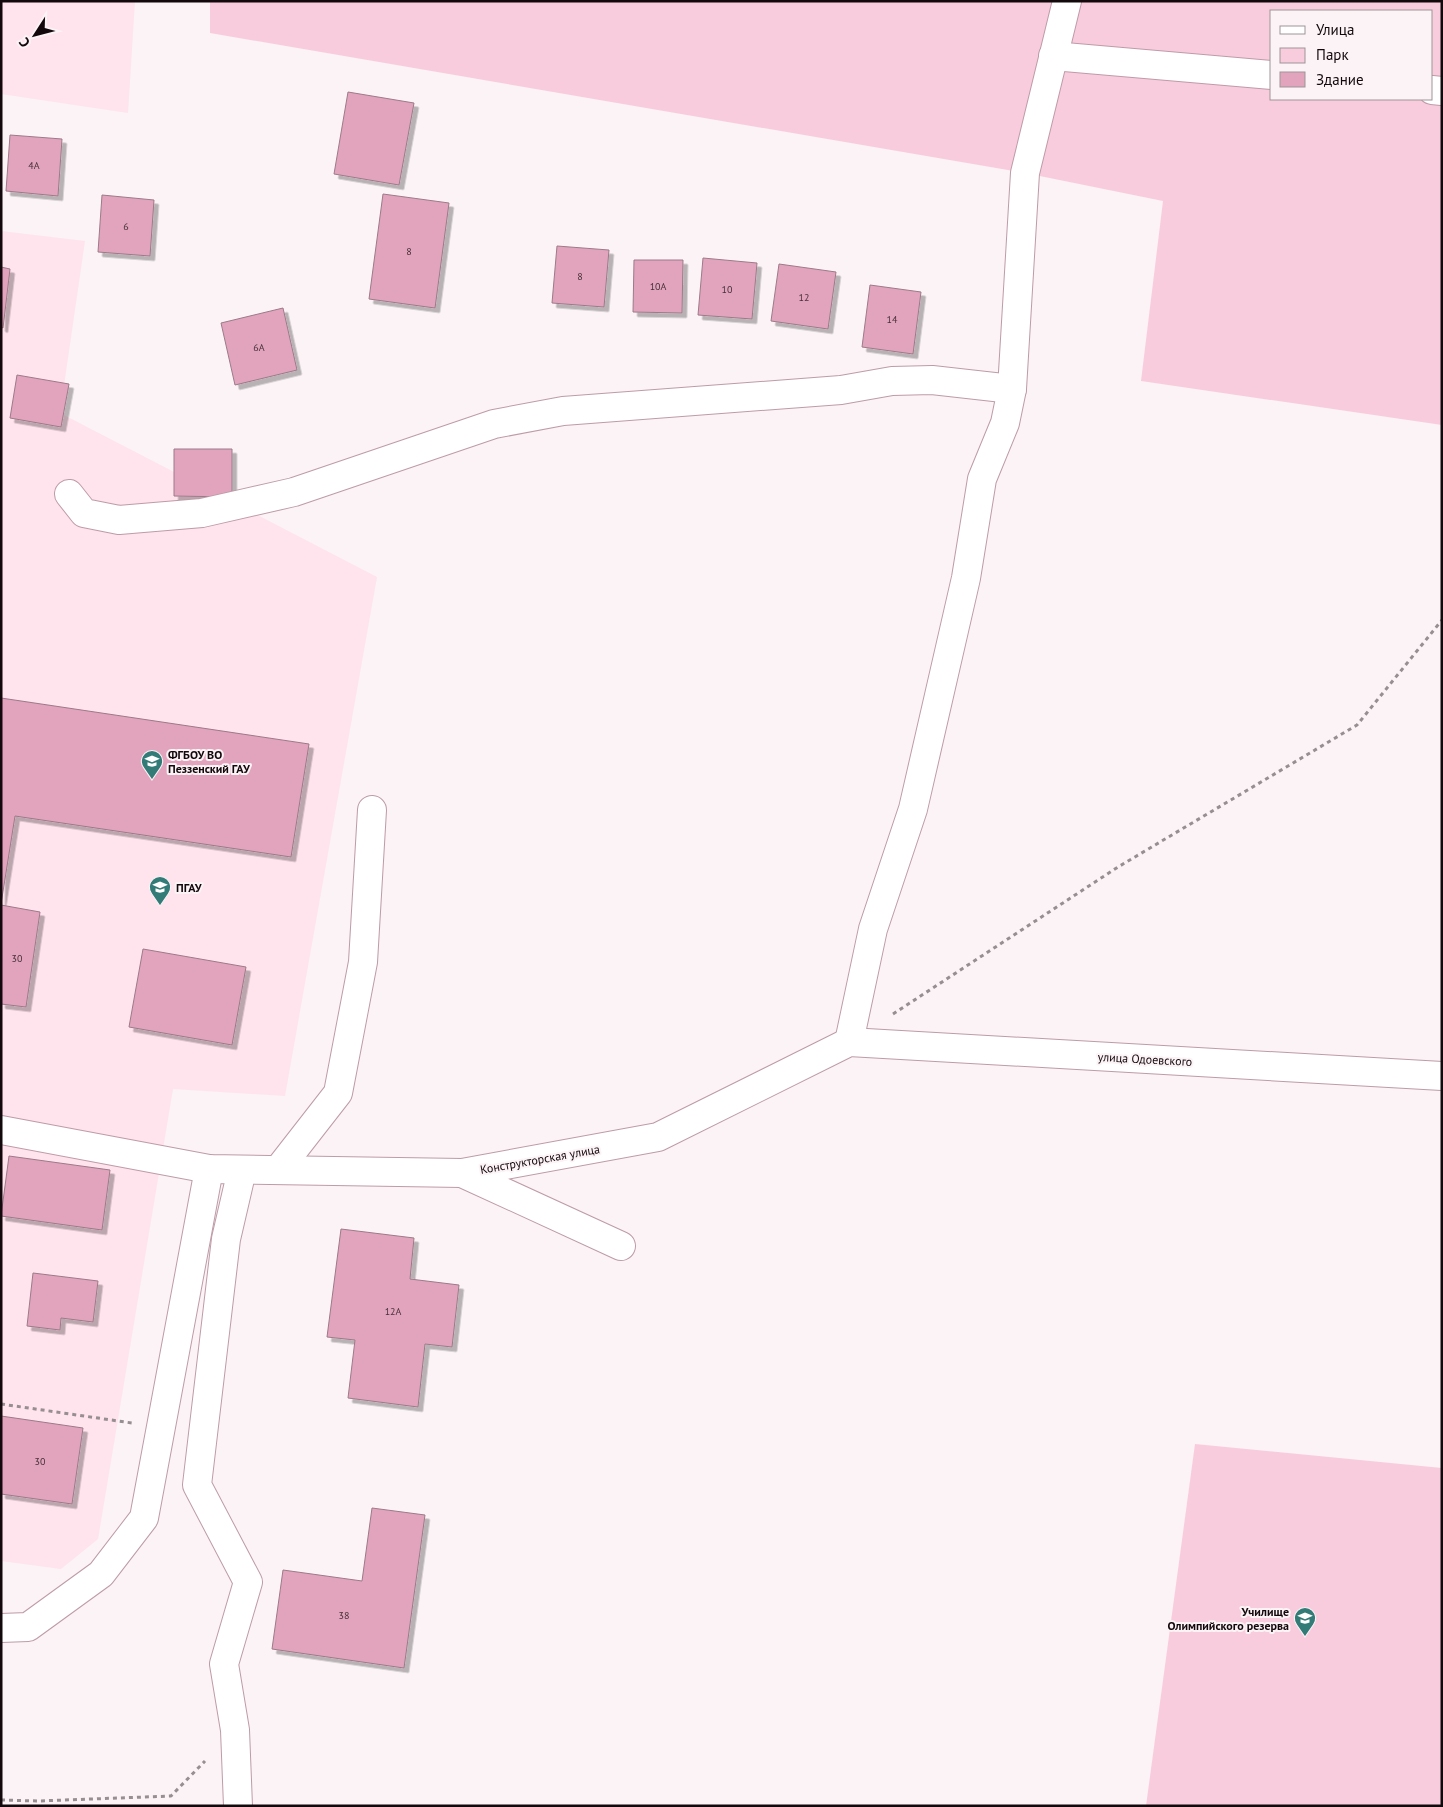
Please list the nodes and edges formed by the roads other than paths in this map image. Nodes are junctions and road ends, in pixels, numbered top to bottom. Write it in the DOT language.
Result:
graph roads {
  1 [pos="1067,1"];
  2 [pos="1053,56"];
  3 [pos="1270,75"];
  4 [pos="1012,389"];
  5 [pos="69,494"];
  6 [pos="372,810"];
  7 [pos="848,1042"];
  8 [pos="1442,1076"];
  9 [pos="1,1130"];
  10 [pos="209,1169"];
  11 [pos="242,1170"];
  12 [pos="278,1170"];
  13 [pos="462,1173"];
  14 [pos="621,1246"];
  15 [pos="1,1628"];
  16 [pos="238,1806"];
  1 -- 2 [label="street"];
  2 -- 3 [label="street"];
  2 -- 4 [label="street"];
  4 -- 5 [label="street"];
  4 -- 7 [label="street"];
  6 -- 12 [label="street"];
  7 -- 8 [label="street, улица Одоевского"];
  7 -- 13 [label="street, Конструкторская улица"];
  9 -- 10 [label="street, Конструкторская улица"];
  10 -- 11 [label="street, Конструкторская улица"];
  10 -- 15 [label="street"];
  11 -- 12 [label="street, Конструкторская улица"];
  11 -- 16 [label="street"];
  12 -- 13 [label="street, Конструкторская улица"];
  13 -- 14 [label="street"];
}
